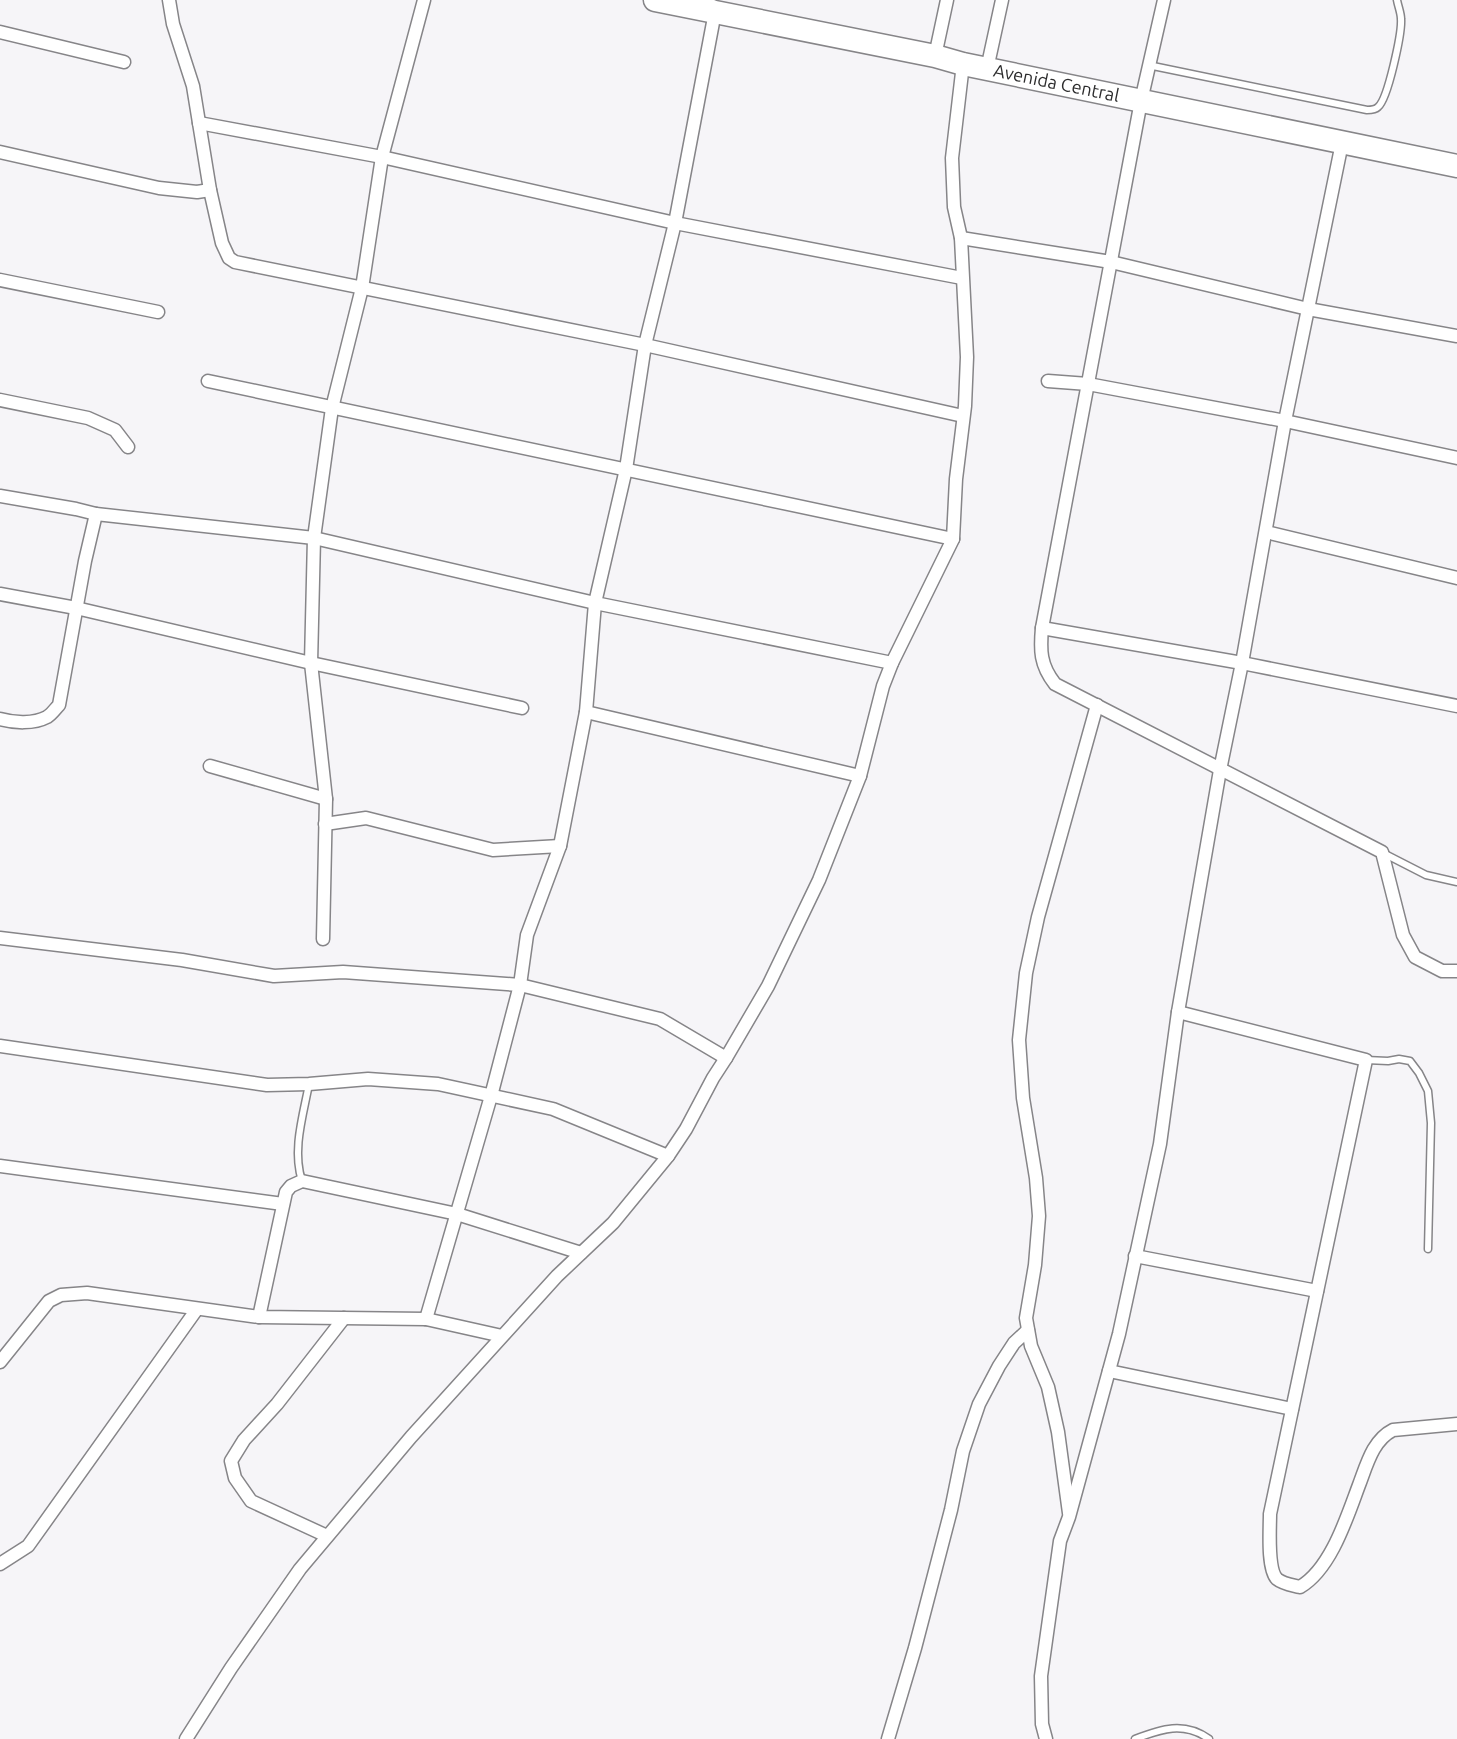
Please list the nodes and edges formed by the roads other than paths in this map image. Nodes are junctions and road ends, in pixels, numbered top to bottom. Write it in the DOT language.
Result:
graph roads {
  1 [pos="169,0"];
  2 [pos="424,0"];
  3 [pos="655,0"];
  4 [pos="947,0"];
  5 [pos="1002,0"];
  6 [pos="1164,0"];
  7 [pos="1396,0"];
  8 [pos="713,6"];
  9 [pos="0,32"];
  10 [pos="935,56"];
  11 [pos="124,62"];
  12 [pos="963,64"];
  13 [pos="1148,65"];
  14 [pos="987,69"];
  15 [pos="1141,101"];
  16 [pos="199,123"];
  17 [pos="1342,143"];
  18 [pos="0,152"];
  19 [pos="382,157"];
  20 [pos="1457,166"];
  21 [pos="210,190"];
  22 [pos="675,223"];
  23 [pos="961,238"];
  24 [pos="1111,262"];
  25 [pos="962,278"];
  26 [pos="0,280"];
  27 [pos="362,288"];
  28 [pos="1308,309"];
  29 [pos="158,312"];
  30 [pos="1457,336"];
  31 [pos="645,345"];
  32 [pos="208,381"];
  33 [pos="1048,381"];
  34 [pos="1088,384"];
  35 [pos="0,400"];
  36 [pos="332,408"];
  37 [pos="963,416"];
  38 [pos="1285,421"];
  39 [pos="128,447"];
  40 [pos="1457,458"];
  41 [pos="626,469"];
  42 [pos="0,496"];
  43 [pos="96,514"];
  44 [pos="1266,532"];
  45 [pos="314,538"];
  46 [pos="953,539"];
  47 [pos="1457,578"];
  48 [pos="0,594"];
  49 [pos="595,603"];
  50 [pos="76,608"];
  51 [pos="1042,628"];
  52 [pos="311,663"];
  53 [pos="892,663"];
  54 [pos="1242,664"];
  55 [pos="1097,705"];
  56 [pos="1457,706"];
  57 [pos="522,708"];
  58 [pos="586,712"];
  59 [pos="0,719"];
  60 [pos="210,766"];
  61 [pos="1220,770"];
  62 [pos="860,776"];
  63 [pos="326,799"];
  64 [pos="324,824"];
  65 [pos="560,846"];
  66 [pos="1382,852"];
  67 [pos="1457,882"];
  68 [pos="0,938"];
  69 [pos="323,939"];
  70 [pos="1457,971"];
  71 [pos="520,985"];
  72 [pos="1178,1012"];
  73 [pos="0,1046"];
  74 [pos="726,1058"];
  75 [pos="1366,1060"];
  76 [pos="309,1084"];
  77 [pos="492,1096"];
  78 [pos="668,1156"];
  79 [pos="0,1166"];
  80 [pos="302,1181"];
  81 [pos="283,1204"];
  82 [pos="457,1214"];
  83 [pos="1428,1249"];
  84 [pos="581,1253"];
  85 [pos="1136,1256"];
  86 [pos="1317,1292"];
  87 [pos="197,1309"];
  88 [pos="259,1318"];
  89 [pos="344,1318"];
  90 [pos="426,1319"];
  91 [pos="1028,1330"];
  92 [pos="502,1336"];
  93 [pos="0,1362"];
  94 [pos="1109,1371"];
  95 [pos="1292,1409"];
  96 [pos="1457,1424"];
  97 [pos="1069,1516"];
  98 [pos="328,1536"];
  99 [pos="0,1564"];
  100 [pos="186,1739"];
  101 [pos="888,1739"];
  102 [pos="1046,1739"];
  103 [pos="1135,1739"];
  104 [pos="1209,1739"];
  1 -- 16 [label="street"];
  2 -- 19 [label="street"];
  3 -- 8 [label="highway, Avenida Central"];
  4 -- 10 [label="street"];
  5 -- 14 [label="street"];
  6 -- 13 [label="street"];
  7 -- 13 [label="lane"];
  8 -- 10 [label="highway, Avenida Central"];
  8 -- 22 [label="street"];
  9 -- 11 [label="street"];
  10 -- 12 [label="highway, Avenida Central"];
  12 -- 14 [label="highway, Avenida Central"];
  12 -- 23 [label="street"];
  13 -- 15 [label="street"];
  14 -- 15 [label="highway, Avenida Central"];
  15 -- 17 [label="highway, Avenida Central"];
  15 -- 24 [label="street"];
  16 -- 19 [label="street"];
  16 -- 21 [label="street"];
  17 -- 20 [label="highway, Avenida Central"];
  17 -- 28 [label="street"];
  18 -- 21 [label="street"];
  19 -- 22 [label="street"];
  19 -- 27 [label="street"];
  21 -- 27 [label="street"];
  22 -- 25 [label="street"];
  22 -- 31 [label="street"];
  23 -- 24 [label="street"];
  23 -- 25 [label="street"];
  24 -- 28 [label="street"];
  24 -- 34 [label="street"];
  25 -- 37 [label="street"];
  26 -- 29 [label="street"];
  27 -- 31 [label="street"];
  27 -- 36 [label="street"];
  28 -- 30 [label="street"];
  28 -- 38 [label="street"];
  31 -- 37 [label="street"];
  31 -- 41 [label="street"];
  32 -- 36 [label="street"];
  33 -- 34 [label="street"];
  34 -- 38 [label="street"];
  34 -- 51 [label="street"];
  35 -- 39 [label="street"];
  36 -- 41 [label="street"];
  36 -- 45 [label="street"];
  37 -- 46 [label="street"];
  38 -- 40 [label="street"];
  38 -- 44 [label="street"];
  41 -- 46 [label="street"];
  41 -- 49 [label="street"];
  42 -- 43 [label="street"];
  43 -- 45 [label="street"];
  43 -- 50 [label="street"];
  44 -- 47 [label="street"];
  44 -- 54 [label="street"];
  45 -- 49 [label="street"];
  45 -- 52 [label="street"];
  46 -- 53 [label="street"];
  48 -- 50 [label="street"];
  49 -- 53 [label="street"];
  49 -- 58 [label="street"];
  50 -- 52 [label="street"];
  50 -- 59 [label="street"];
  51 -- 54 [label="street"];
  51 -- 55 [label="street"];
  52 -- 57 [label="street"];
  52 -- 63 [label="street"];
  53 -- 62 [label="street"];
  54 -- 56 [label="street"];
  54 -- 61 [label="street"];
  55 -- 61 [label="street"];
  55 -- 91 [label="street"];
  58 -- 62 [label="street"];
  58 -- 65 [label="street"];
  60 -- 63 [label="street"];
  61 -- 66 [label="street"];
  61 -- 72 [label="street"];
  62 -- 74 [label="street"];
  63 -- 64 [label="street"];
  64 -- 65 [label="street"];
  64 -- 69 [label="street"];
  65 -- 71 [label="street"];
  66 -- 67 [label="lane"];
  66 -- 70 [label="street"];
  68 -- 71 [label="street"];
  71 -- 74 [label="street"];
  71 -- 77 [label="street"];
  72 -- 75 [label="street"];
  72 -- 85 [label="street"];
  73 -- 76 [label="street"];
  74 -- 78 [label="street"];
  75 -- 83 [label="lane"];
  75 -- 86 [label="street"];
  76 -- 77 [label="street"];
  76 -- 80 [label="lane"];
  77 -- 78 [label="street"];
  77 -- 82 [label="street"];
  78 -- 84 [label="street"];
  79 -- 81 [label="street"];
  80 -- 81 [label="street"];
  80 -- 82 [label="street"];
  81 -- 88 [label="street"];
  82 -- 84 [label="street"];
  82 -- 90 [label="street"];
  84 -- 92 [label="street"];
  85 -- 86 [label="street"];
  85 -- 94 [label="street"];
  86 -- 95 [label="street"];
  87 -- 88 [label="street"];
  87 -- 93 [label="street"];
  87 -- 99 [label="street"];
  88 -- 89 [label="street"];
  89 -- 90 [label="street"];
  89 -- 98 [label="street"];
  90 -- 92 [label="street"];
  91 -- 97 [label="street"];
  91 -- 101 [label="street"];
  92 -- 98 [label="street"];
  94 -- 95 [label="street"];
  94 -- 97 [label="street"];
  95 -- 96 [label="street"];
  97 -- 102 [label="street"];
  98 -- 100 [label="street"];
  103 -- 104 [label="lane"];
}
